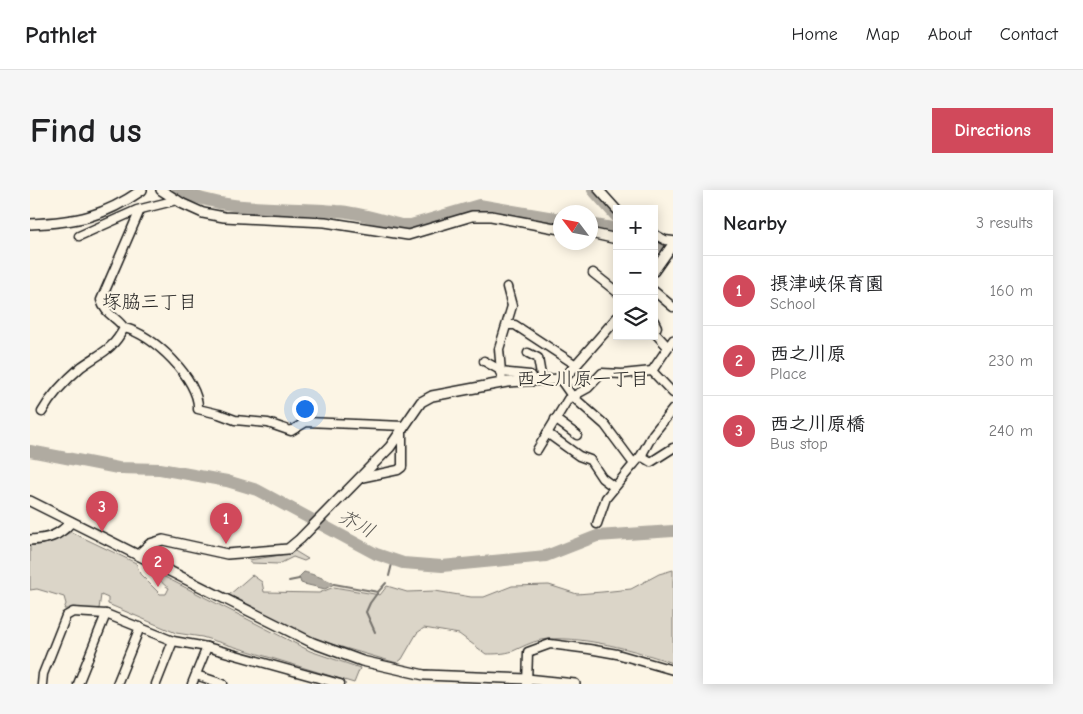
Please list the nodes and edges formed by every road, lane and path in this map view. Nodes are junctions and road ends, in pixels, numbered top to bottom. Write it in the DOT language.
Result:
graph roads {
  1 [pos="142,190"];
  2 [pos="160,190"];
  3 [pos="600,190"];
  4 [pos="177,200"];
  5 [pos="613,205"];
  6 [pos="140,210"];
  7 [pos="30,224"];
  8 [pos="553,228"];
  9 [pos="598,235"];
  10 [pos="79,236"];
  11 [pos="658,236"];
  12 [pos="613,238"];
  13 [pos="673,240"];
  14 [pos="673,244"];
  15 [pos="658,252"];
  16 [pos="665,254"];
  17 [pos="658,265"];
  18 [pos="593,273"];
  19 [pos="507,287"];
  20 [pos="613,289"];
  21 [pos="658,294"];
  22 [pos="673,306"];
  23 [pos="613,323"];
  24 [pos="507,324"];
  25 [pos="124,328"];
  26 [pos="658,335"];
  27 [pos="671,343"];
  28 [pos="528,353"];
  29 [pos="484,361"];
  30 [pos="576,365"];
  31 [pos="500,371"];
  32 [pos="652,371"];
  33 [pos="560,380"];
  34 [pos="538,381"];
  35 [pos="502,383"];
  36 [pos="673,393"];
  37 [pos="572,396"];
  38 [pos="673,409"];
  39 [pos="42,412"];
  40 [pos="555,419"];
  41 [pos="403,428"];
  42 [pos="547,433"];
  43 [pos="577,436"];
  44 [pos="673,448"];
  45 [pos="537,450"];
  46 [pos="641,456"];
  47 [pos="634,464"];
  48 [pos="360,478"];
  49 [pos="614,486"];
  50 [pos="30,501"];
  51 [pos="71,522"];
  52 [pos="597,524"];
  53 [pos="30,540"];
  54 [pos="138,555"];
  55 [pos="106,614"];
  56 [pos="140,627"];
  57 [pos="173,641"];
  58 [pos="207,646"];
  59 [pos="673,670"];
  60 [pos="196,675"];
  61 [pos="527,682"];
  62 [pos="42,684"];
  63 [pos="78,684"];
  64 [pos="117,684"];
  65 [pos="156,684"];
  66 [pos="192,684"];
  67 [pos="223,684"];
  68 [pos="340,684"];
  69 [pos="575,684"];
  1 -- 7 [label="street"];
  2 -- 4 [label="street"];
  3 -- 5 [label="street"];
  4 -- 6 [label="street"];
  4 -- 8 [label="street"];
  6 -- 10 [label="street"];
  6 -- 25 [label="street"];
  9 -- 12 [label="street"];
  11 -- 13 [label="street"];
  14 -- 16 [label="street"];
  15 -- 16 [label="street"];
  16 -- 17 [label="street"];
  18 -- 20 [label="street"];
  19 -- 24 [label="street"];
  21 -- 22 [label="street"];
  23 -- 30 [label="street"];
  24 -- 30 [label="street"];
  24 -- 31 [label="street"];
  25 -- 39 [label="street"];
  25 -- 41 [label="street"];
  26 -- 27 [label="street"];
  27 -- 32 [label="street"];
  28 -- 34 [label="street"];
  29 -- 31 [label="street"];
  30 -- 33 [label="street"];
  31 -- 34 [label="street"];
  31 -- 35 [label="street"];
  32 -- 36 [label="street"];
  32 -- 37 [label="street"];
  33 -- 34 [label="street"];
  33 -- 37 [label="street"];
  34 -- 35 [label="street"];
  35 -- 41 [label="street"];
  37 -- 40 [label="street"];
  37 -- 47 [label="street"];
  38 -- 46 [label="street"];
  40 -- 42 [label="street"];
  40 -- 43 [label="street"];
  41 -- 48 [label="street"];
  41 -- 48 [label="street"];
  42 -- 45 [label="street"];
  42 -- 49 [label="street"];
  44 -- 46 [label="street"];
  46 -- 47 [label="street"];
  47 -- 49 [label="street"];
  48 -- 54 [label="street"];
  49 -- 52 [label="street"];
  50 -- 51 [label="street"];
  51 -- 53 [label="street"];
  51 -- 54 [label="street"];
  54 -- 61 [label="street"];
  55 -- 56 [label="street"];
  55 -- 62 [label="street"];
  55 -- 63 [label="street"];
  56 -- 57 [label="street"];
  56 -- 64 [label="street"];
  57 -- 58 [label="street"];
  57 -- 65 [label="street"];
  58 -- 60 [label="street"];
  58 -- 68 [label="street"];
  59 -- 61 [label="street"];
  60 -- 66 [label="street"];
  60 -- 67 [label="street"];
  61 -- 69 [label="street"];
}
